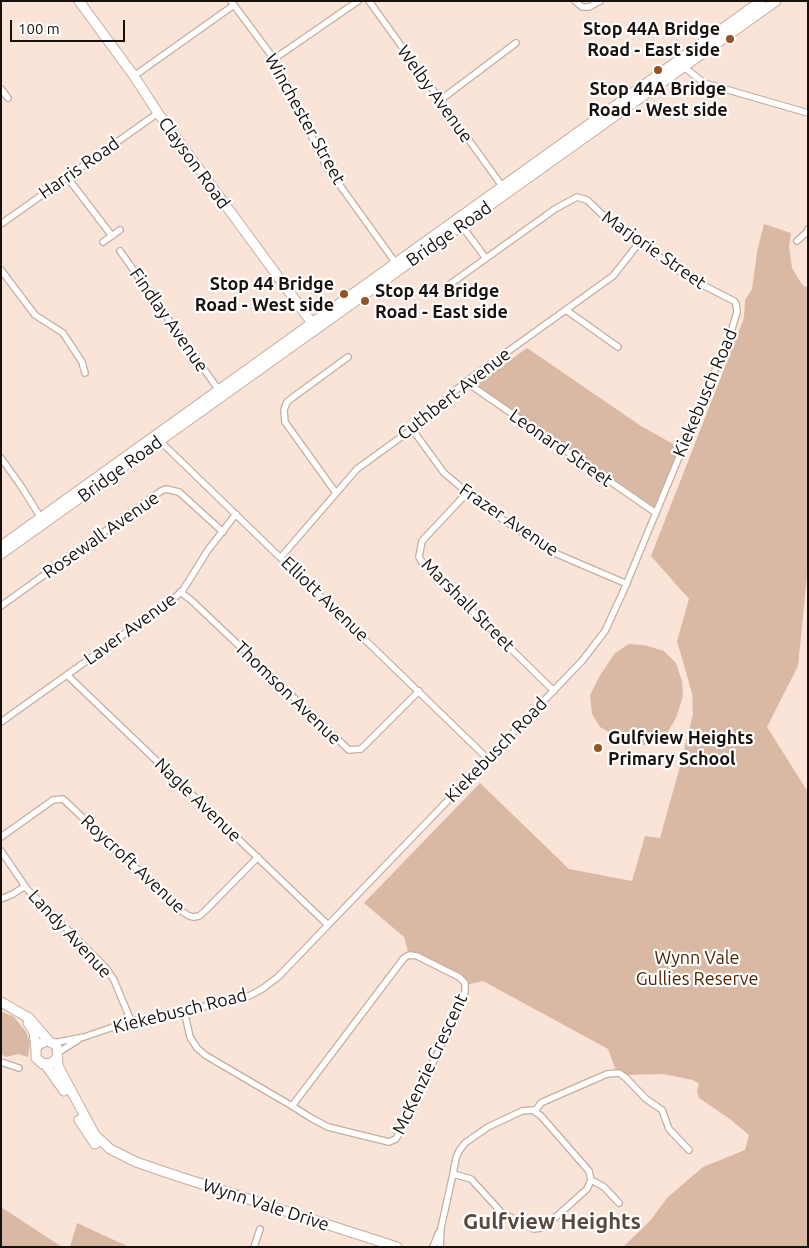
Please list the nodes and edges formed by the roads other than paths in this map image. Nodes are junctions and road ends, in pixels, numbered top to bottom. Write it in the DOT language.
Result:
graph roads {
  1 [pos="80,1"];
  2 [pos="358,1"];
  3 [pos="368,1"];
  4 [pos="575,1"];
  5 [pos="600,1"];
  6 [pos="761,1"];
  7 [pos="776,1"];
  8 [pos="233,3"];
  9 [pos="516,43"];
  10 [pos="274,59"];
  11 [pos="681,64"];
  12 [pos="134,76"];
  13 [pos="1,89"];
  14 [pos="8,98"];
  15 [pos="438,101"];
  16 [pos="158,113"];
  17 [pos="808,113"];
  18 [pos="68,177"];
  19 [pos="504,190"];
  20 [pos="1,224"];
  21 [pos="461,226"];
  22 [pos="808,229"];
  23 [pos="120,230"];
  24 [pos="112,236"];
  25 [pos="797,241"];
  26 [pos="103,242"];
  27 [pos="639,243"];
  28 [pos="120,251"];
  29 [pos="485,258"];
  30 [pos="398,266"];
  31 [pos="1,270"];
  32 [pos="446,287"];
  33 [pos="734,301"];
  34 [pos="566,310"];
  35 [pos="314,326"];
  36 [pos="618,347"];
  37 [pos="348,357"];
  38 [pos="85,373"];
  39 [pos="466,382"];
  40 [pos="221,392"];
  41 [pos="412,429"];
  42 [pos="157,439"];
  43 [pos="1,458"];
  44 [pos="336,493"];
  45 [pos="468,493"];
  46 [pos="656,513"];
  47 [pos="236,514"];
  48 [pos="44,520"];
  49 [pos="223,532"];
  50 [pos="1,546"];
  51 [pos="1,554"];
  52 [pos="281,557"];
  53 [pos="627,584"];
  54 [pos="180,592"];
  55 [pos="1,606"];
  56 [pos="67,675"];
  57 [pos="554,690"];
  58 [pos="419,691"];
  59 [pos="1,713"];
  60 [pos="4,721"];
  61 [pos="488,758"];
  62 [pos="1,836"];
  63 [pos="1,852"];
  64 [pos="258,857"];
  65 [pos="25,886"];
  66 [pos="1,899"];
  67 [pos="328,925"];
  68 [pos="1,1002"];
  69 [pos="184,1010"];
  70 [pos="18,1011"];
  71 [pos="131,1021"];
  72 [pos="84,1037"];
  73 [pos="51,1042"];
  74 [pos="36,1049"];
  75 [pos="58,1055"];
  76 [pos="1,1062"];
  77 [pos="45,1064"];
  78 [pos="19,1068"];
  79 [pos="292,1106"];
  80 [pos="535,1111"];
  81 [pos="689,1150"];
  82 [pos="136,1162"];
  83 [pos="453,1174"];
  84 [pos="591,1180"];
  85 [pos="619,1203"];
  86 [pos="441,1228"];
  87 [pos="260,1229"];
  88 [pos="254,1247"];
  89 [pos="397,1247"];
  90 [pos="433,1247"];
  91 [pos="440,1247"];
  1 -- 12 [label="main road, Clayson Road"];
  2 -- 10 [label="street"];
  3 -- 15 [label="street, Welby Avenue"];
  4 -- 5 [label="street"];
  6 -- 11 [label="main road, Bridge Road"];
  7 -- 11 [label="main road, Bridge Road"];
  8 -- 10 [label="street, Winchester Street"];
  8 -- 12 [label="street"];
  9 -- 15 [label="street"];
  10 -- 30 [label="street, Winchester Street"];
  11 -- 17 [label="street"];
  11 -- 19 [label="main road, Bridge Road"];
  12 -- 16 [label="main road, Clayson Road"];
  13 -- 14 [label="street"];
  15 -- 19 [label="street, Welby Avenue"];
  16 -- 18 [label="street, Harris Road"];
  16 -- 35 [label="main road, Clayson Road"];
  18 -- 20 [label="street, Harris Road"];
  18 -- 24 [label="street"];
  19 -- 21 [label="main road, Bridge Road"];
  19 -- 30 [label="main road, Bridge Road"];
  21 -- 29 [label="street"];
  21 -- 30 [label="main road, Bridge Road"];
  22 -- 25 [label="street"];
  23 -- 24 [label="street"];
  24 -- 26 [label="street"];
  27 -- 29 [label="street, Marjorie Street"];
  27 -- 33 [label="street, Marjorie Street"];
  27 -- 34 [label="street, Cuthbert Avenue"];
  28 -- 40 [label="street, Findlay Avenue"];
  29 -- 32 [label="street"];
  30 -- 35 [label="main road, Bridge Road"];
  31 -- 38 [label="street"];
  33 -- 46 [label="street, Kiekebusch Road"];
  34 -- 36 [label="street"];
  34 -- 39 [label="street, Cuthbert Avenue"];
  35 -- 40 [label="main road, Bridge Road"];
  37 -- 44 [label="street"];
  39 -- 41 [label="street, Cuthbert Avenue"];
  39 -- 46 [label="street, Leonard Street"];
  40 -- 42 [label="main road, Bridge Road"];
  41 -- 44 [label="street, Cuthbert Avenue"];
  41 -- 45 [label="street, Frazer Avenue"];
  42 -- 47 [label="street, Elliott Avenue"];
  42 -- 48 [label="main road, Bridge Road"];
  43 -- 48 [label="street"];
  44 -- 52 [label="street, Cuthbert Avenue"];
  45 -- 53 [label="street, Frazer Avenue"];
  45 -- 57 [label="street, Marshall Street"];
  46 -- 53 [label="street, Kiekebusch Road"];
  47 -- 49 [label="street, Laver Avenue"];
  47 -- 52 [label="street, Elliott Avenue"];
  48 -- 50 [label="main road, Bridge Road"];
  48 -- 51 [label="main road, Bridge Road"];
  49 -- 54 [label="street, Laver Avenue"];
  49 -- 55 [label="street, Rosewall Avenue"];
  52 -- 58 [label="street, Elliott Avenue"];
  53 -- 57 [label="street, Kiekebusch Road"];
  54 -- 56 [label="street, Laver Avenue"];
  54 -- 58 [label="street, Thomson Avenue"];
  56 -- 60 [label="street, Laver Avenue"];
  56 -- 64 [label="street, Nagle Avenue"];
  57 -- 61 [label="street, Kiekebusch Road"];
  58 -- 61 [label="street, Elliott Avenue"];
  59 -- 60 [label="street"];
  61 -- 67 [label="street, Kiekebusch Road"];
  62 -- 64 [label="street, Roycroft Avenue"];
  63 -- 65 [label="street, Landy Avenue"];
  64 -- 67 [label="street, Nagle Avenue"];
  65 -- 66 [label="street"];
  65 -- 71 [label="street, Landy Avenue"];
  67 -- 69 [label="street, Kiekebusch Road"];
  68 -- 70 [label="main road"];
  69 -- 71 [label="street, Kiekebusch Road"];
  69 -- 79 [label="street, McKenzie Crescent"];
  70 -- 73 [label="main road"];
  70 -- 74 [label="main road"];
  71 -- 72 [label="street, Kiekebusch Road"];
  72 -- 73 [label="street, Kiekebusch Road"];
  72 -- 75 [label="street, Kiekebusch Road"];
  73 -- 74 [label="main road"];
  73 -- 75 [label="main road"];
  74 -- 77 [label="main road"];
  75 -- 77 [label="main road"];
  75 -- 82 [label="main road, Wynn Vale Drive"];
  76 -- 78 [label="street"];
  77 -- 82 [label="main road, Wynn Vale Drive"];
  79 -- 79 [label="street, McKenzie Crescent"];
  80 -- 81 [label="street"];
  80 -- 83 [label="street"];
  80 -- 84 [label="street"];
  82 -- 89 [label="main road, Wynn Vale Drive"];
  83 -- 84 [label="street"];
  83 -- 86 [label="street"];
  84 -- 85 [label="street"];
  86 -- 90 [label="street"];
  86 -- 91 [label="street"];
  87 -- 88 [label="street"];
}
